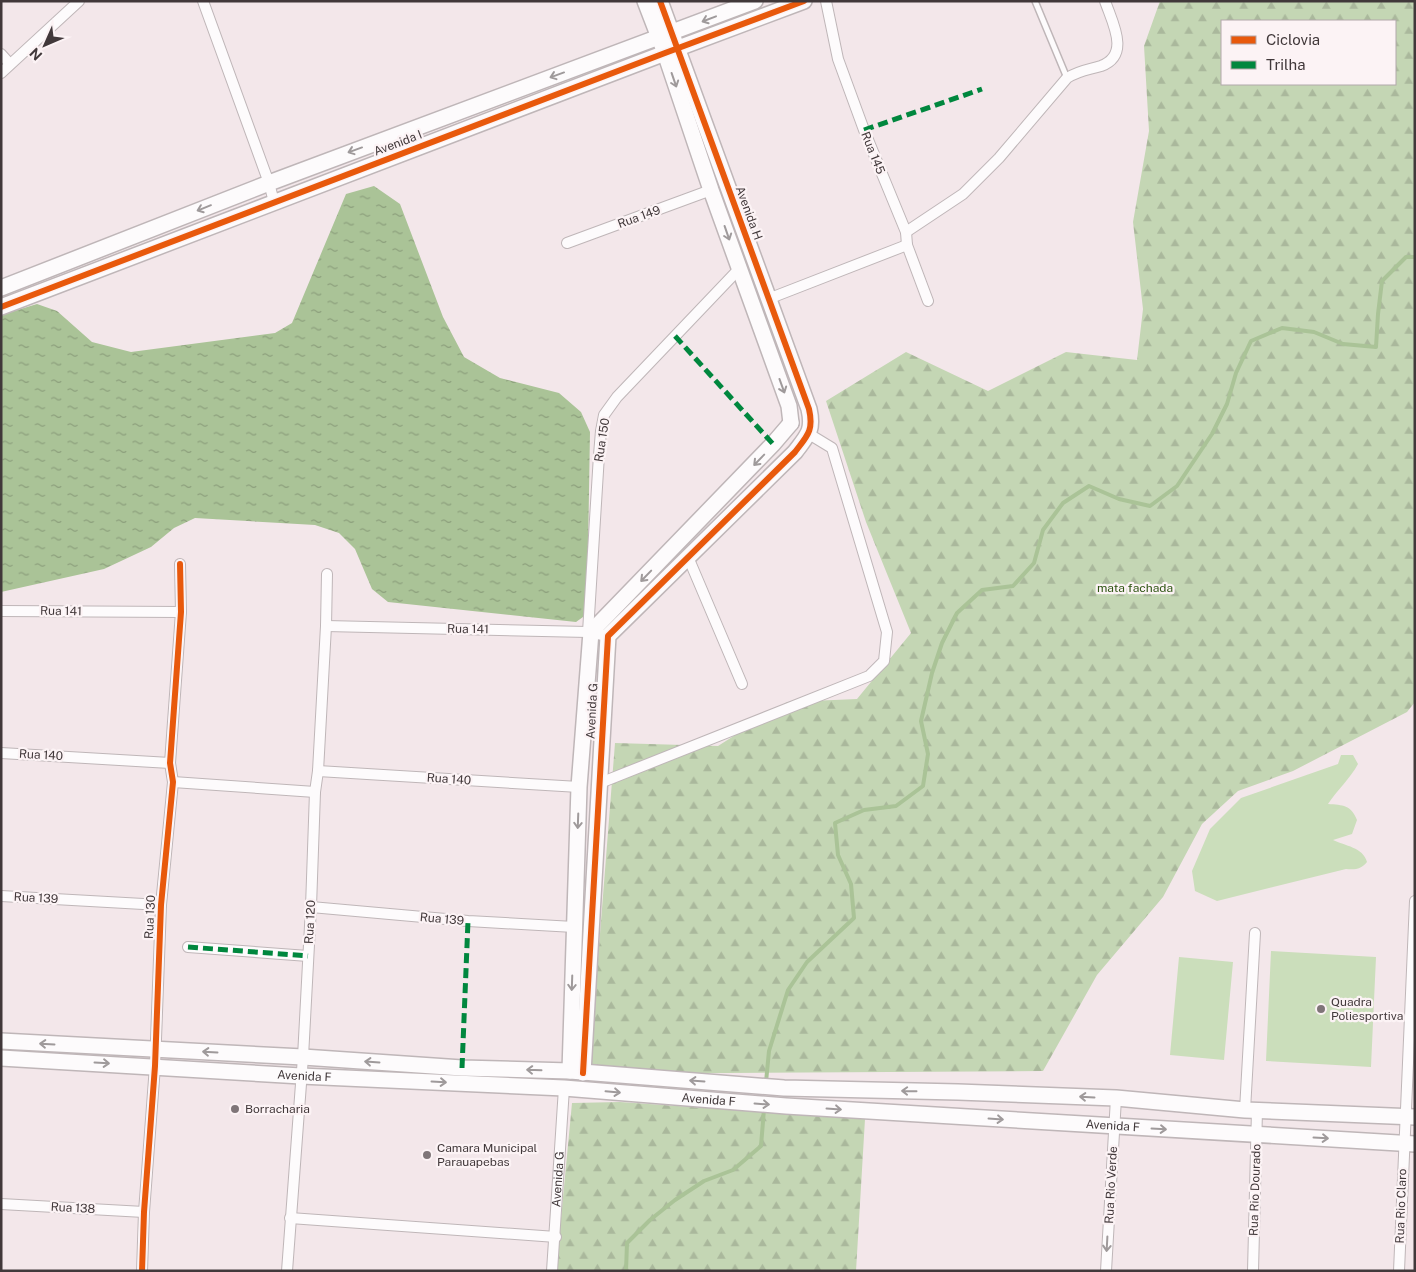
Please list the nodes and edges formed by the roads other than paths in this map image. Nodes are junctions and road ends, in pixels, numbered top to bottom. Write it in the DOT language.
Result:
graph roads {
  1 [pos="79,1"];
  2 [pos="203,1"];
  3 [pos="645,1"];
  4 [pos="660,1"];
  5 [pos="755,1"];
  6 [pos="804,1"];
  7 [pos="826,1"];
  8 [pos="1035,1"];
  9 [pos="1105,1"];
  10 [pos="666,35"];
  11 [pos="671,50"];
  12 [pos="1,54"];
  13 [pos="10,64"];
  14 [pos="1,73"];
  15 [pos="1068,78"];
  16 [pos="269,183"];
  17 [pos="711,190"];
  18 [pos="274,202"];
  19 [pos="906,232"];
  20 [pos="567,243"];
  21 [pos="907,245"];
  22 [pos="739,269"];
  23 [pos="1,288"];
  24 [pos="768,299"];
  25 [pos="928,301"];
  26 [pos="1,307"];
  27 [pos="791,423"];
  28 [pos="809,434"];
  29 [pos="688,557"];
  30 [pos="180,564"];
  31 [pos="327,574"];
  32 [pos="1,611"];
  33 [pos="181,612"];
  34 [pos="326,626"];
  35 [pos="590,632"];
  36 [pos="608,636"];
  37 [pos="742,684"];
  38 [pos="1,752"];
  39 [pos="170,763"];
  40 [pos="318,771"];
  41 [pos="173,782"];
  42 [pos="600,783"];
  43 [pos="579,787"];
  44 [pos="315,792"];
  45 [pos="1,896"];
  46 [pos="1415,901"];
  47 [pos="161,905"];
  48 [pos="311,907"];
  49 [pos="574,926"];
  50 [pos="1255,934"];
  51 [pos="188,946"];
  52 [pos="308,956"];
  53 [pos="1,1041"];
  54 [pos="155,1050"];
  55 [pos="303,1057"];
  56 [pos="1,1058"];
  57 [pos="154,1066"];
  58 [pos="576,1072"];
  59 [pos="301,1076"];
  60 [pos="564,1088"];
  61 [pos="1116,1098"];
  62 [pos="1251,1110"];
  63 [pos="1410,1117"];
  64 [pos="1114,1126"];
  65 [pos="1257,1134"];
  66 [pos="1409,1143"];
  67 [pos="1,1204"];
  68 [pos="144,1212"];
  69 [pos="290,1218"];
  70 [pos="556,1237"];
  71 [pos="142,1271"];
  72 [pos="287,1271"];
  73 [pos="552,1271"];
  74 [pos="1106,1271"];
  75 [pos="1253,1271"];
  76 [pos="1399,1271"];
  1 -- 13 [label="street"];
  2 -- 16 [label="street"];
  3 -- 10 [label="street, Avenida H"];
  4 -- 10 [label="street, Avenida H"];
  5 -- 10 [label="street, Avenida I, one-way"];
  6 -- 11 [label="street, Avenida I"];
  7 -- 19 [label="street, Rua 145"];
  8 -- 15 [label="lane"];
  9 -- 15 [label="street"];
  10 -- 11 [label="street, Avenida H"];
  10 -- 16 [label="street, Avenida I, one-way"];
  11 -- 17 [label="street, Avenida H, one-way"];
  11 -- 18 [label="street, Avenida I"];
  11 -- 24 [label="street, Avenida H"];
  12 -- 13 [label="street"];
  13 -- 14 [label="street"];
  15 -- 19 [label="street"];
  16 -- 18 [label="street"];
  16 -- 23 [label="street, Avenida I, one-way"];
  17 -- 20 [label="street, Rua 149"];
  17 -- 22 [label="street, Avenida H, one-way"];
  18 -- 26 [label="street, Avenida I"];
  19 -- 21 [label="street, Rua 145"];
  21 -- 24 [label="street"];
  21 -- 25 [label="street, Rua 145"];
  22 -- 27 [label="street, Avenida H, one-way"];
  22 -- 35 [label="street, Rua 150"];
  24 -- 28 [label="street, Avenida H"];
  27 -- 28 [label="street"];
  27 -- 35 [label="street, one-way"];
  28 -- 29 [label="street"];
  28 -- 42 [label="street"];
  29 -- 36 [label="street"];
  29 -- 37 [label="street"];
  30 -- 33 [label="street, Rua 130"];
  31 -- 34 [label="street, Rua 120"];
  32 -- 33 [label="street, Rua 141"];
  33 -- 39 [label="street, Rua 130"];
  34 -- 35 [label="street, Rua 141"];
  34 -- 40 [label="street, Rua 120"];
  35 -- 36 [label="street, Rua 141"];
  35 -- 43 [label="street, Avenida G"];
  36 -- 42 [label="street, Avenida G"];
  38 -- 39 [label="street, Rua 140"];
  39 -- 41 [label="street, Rua 130"];
  40 -- 43 [label="street, Rua 140"];
  40 -- 44 [label="street, Rua 120"];
  41 -- 44 [label="street"];
  41 -- 47 [label="street, Rua 130"];
  42 -- 58 [label="street, Avenida G"];
  43 -- 49 [label="street, Avenida G, one-way"];
  44 -- 48 [label="street, Rua 120"];
  45 -- 47 [label="street, Rua 139"];
  46 -- 63 [label="street, Rua Rio Claro"];
  47 -- 54 [label="street, Rua 130"];
  48 -- 49 [label="street, Rua 139"];
  48 -- 52 [label="street, Rua 120"];
  49 -- 58 [label="street, Avenida G, one-way"];
  50 -- 62 [label="street, Rua Rio Dourado"];
  51 -- 52 [label="street"];
  52 -- 55 [label="street, Rua 120"];
  54 -- 53 [label="street, Avenida F, one-way"];
  55 -- 54 [label="street, Avenida F, one-way"];
  54 -- 57 [label="street, Rua 130"];
  58 -- 55 [label="street, Avenida F, one-way"];
  55 -- 59 [label="street, Rua 120"];
  56 -- 57 [label="street, Avenida F, one-way"];
  57 -- 59 [label="street, Avenida F"];
  57 -- 68 [label="street, Rua 130"];
  61 -- 58 [label="street, Avenida F, one-way"];
  59 -- 60 [label="street, Avenida F, one-way"];
  59 -- 69 [label="street, Rua 120"];
  60 -- 64 [label="street, Avenida F, one-way"];
  60 -- 70 [label="street, Avenida G"];
  61 -- 62 [label="street, Avenida F"];
  61 -- 64 [label="street, Rua Rio Verde"];
  62 -- 63 [label="street, Avenida F"];
  62 -- 65 [label="street, Rua Rio Dourado"];
  63 -- 66 [label="street, Rua Rio Claro"];
  64 -- 65 [label="street, Avenida F, one-way"];
  64 -- 74 [label="street, Rua Rio Verde, one-way"];
  65 -- 66 [label="street, Avenida F, one-way"];
  65 -- 75 [label="street, Rua Rio Dourado"];
  66 -- 76 [label="street, Rua Rio Claro"];
  67 -- 68 [label="street, Rua 138"];
  68 -- 71 [label="street, Rua 130"];
  69 -- 70 [label="street"];
  69 -- 72 [label="street, Rua 120"];
  70 -- 73 [label="street, Avenida G"];
}
